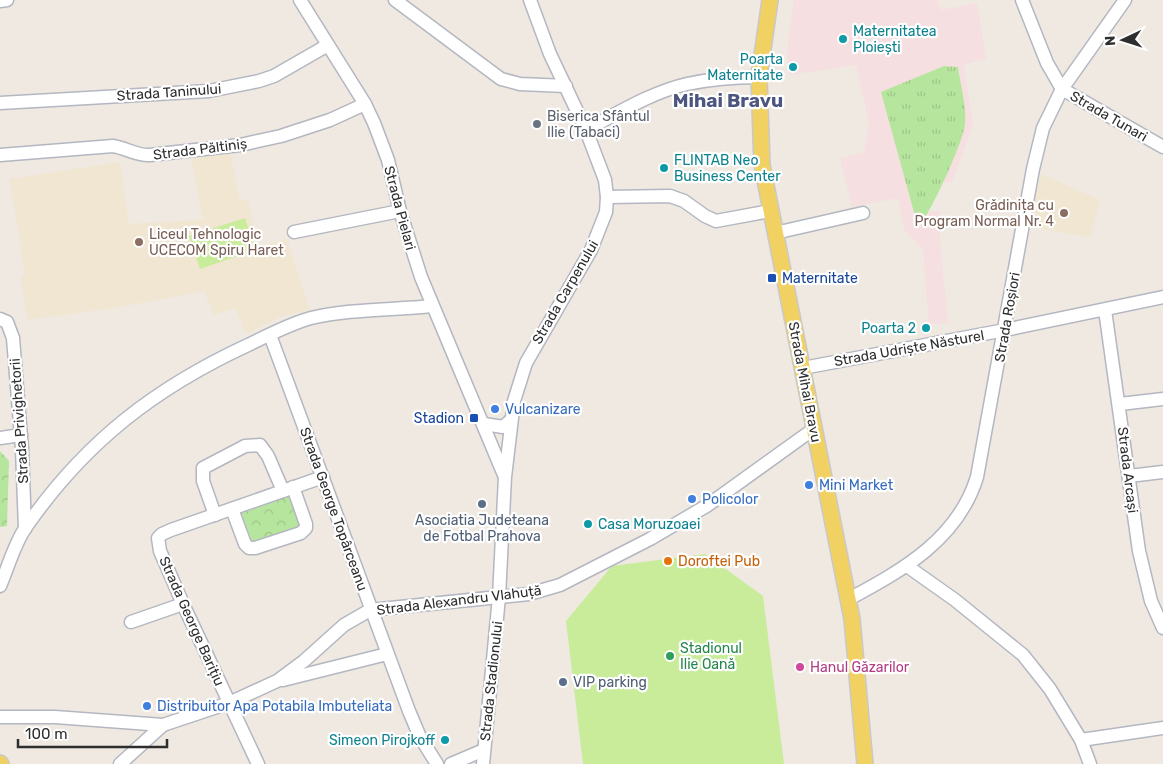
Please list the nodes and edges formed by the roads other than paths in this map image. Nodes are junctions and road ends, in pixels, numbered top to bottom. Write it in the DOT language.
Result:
graph roads {
  1 [pos="7,0"];
  2 [pos="300,0"];
  3 [pos="395,0"];
  4 [pos="530,0"];
  5 [pos="770,0"];
  6 [pos="1022,0"];
  7 [pos="1125,0"];
  8 [pos="0,1"];
  9 [pos="328,45"];
  10 [pos="759,77"];
  11 [pos="566,86"];
  12 [pos="1062,89"];
  13 [pos="0,103"];
  14 [pos="365,104"];
  15 [pos="586,130"];
  16 [pos="1163,147"];
  17 [pos="0,154"];
  18 [pos="607,197"];
  19 [pos="400,211"];
  20 [pos="770,212"];
  21 [pos="863,212"];
  22 [pos="294,232"];
  23 [pos="775,233"];
  24 [pos="1163,297"];
  25 [pos="432,306"];
  26 [pos="1105,310"];
  27 [pos="0,320"];
  28 [pos="1005,330"];
  29 [pos="270,335"];
  30 [pos="803,368"];
  31 [pos="1163,399"];
  32 [pos="1120,404"];
  33 [pos="511,420"];
  34 [pos="484,424"];
  35 [pos="815,428"];
  36 [pos="21,435"];
  37 [pos="0,438"];
  38 [pos="1163,472"];
  39 [pos="1128,476"];
  40 [pos="323,477"];
  41 [pos="505,477"];
  42 [pos="288,489"];
  43 [pos="232,509"];
  44 [pos="215,515"];
  45 [pos="25,529"];
  46 [pos="907,566"];
  47 [pos="0,586"];
  48 [pos="499,597"];
  49 [pos="849,599"];
  50 [pos="183,604"];
  51 [pos="370,610"];
  52 [pos="131,622"];
  53 [pos="1163,628"];
  54 [pos="387,654"];
  55 [pos="277,681"];
  56 [pos="229,703"];
  57 [pos="0,717"];
  58 [pos="163,725"];
  59 [pos="1163,728"];
  60 [pos="1081,740"];
  61 [pos="484,750"];
  62 [pos="120,764"];
  63 [pos="258,764"];
  64 [pos="438,764"];
  65 [pos="451,764"];
  66 [pos="482,764"];
  67 [pos="864,764"];
  68 [pos="1090,764"];
  1 -- 8 [label="street"];
  2 -- 9 [label="street, Strada Pielari"];
  3 -- 11 [label="street"];
  4 -- 11 [label="street, Strada Carpenului"];
  5 -- 10 [label="main road, Strada Mihai Bravu"];
  6 -- 12 [label="street, Strada Tunari"];
  7 -- 12 [label="street, Strada Roșiori"];
  9 -- 13 [label="street, Strada Taninului"];
  9 -- 14 [label="street, Strada Pielari"];
  10 -- 15 [label="street"];
  10 -- 20 [label="main road, Strada Mihai Bravu"];
  11 -- 15 [label="street, Strada Carpenului"];
  12 -- 16 [label="street, Strada Tunari"];
  12 -- 28 [label="street, Strada Roșiori"];
  14 -- 17 [label="street, Strada Păltiniș"];
  14 -- 19 [label="street, Strada Pielari"];
  15 -- 18 [label="street, Strada Carpenului"];
  18 -- 20 [label="street"];
  18 -- 33 [label="street, Strada Carpenului"];
  19 -- 22 [label="street"];
  19 -- 25 [label="street, Strada Pielari"];
  20 -- 23 [label="main road, Strada Mihai Bravu"];
  21 -- 23 [label="street"];
  23 -- 30 [label="main road, Strada Mihai Bravu"];
  24 -- 26 [label="street, Strada Udriște Năsturel"];
  25 -- 29 [label="street"];
  25 -- 34 [label="street, Strada Pielari"];
  26 -- 28 [label="street, Strada Udriște Năsturel"];
  26 -- 32 [label="street, Strada Arcași"];
  27 -- 36 [label="street, Strada Privighetorii"];
  28 -- 30 [label="street, Strada Udriște Năsturel"];
  28 -- 46 [label="street, Strada Roșiori"];
  29 -- 40 [label="street, Strada George Topârceanu"];
  29 -- 45 [label="street"];
  30 -- 35 [label="main road, Strada Mihai Bravu"];
  31 -- 32 [label="street"];
  32 -- 39 [label="street, Strada Arcași"];
  33 -- 34 [label="street"];
  33 -- 41 [label="street, Strada Carpenului"];
  34 -- 41 [label="street, Strada Pielari"];
  35 -- 48 [label="street, Strada Alexandru Vlahuță"];
  35 -- 49 [label="main road, Strada Mihai Bravu"];
  36 -- 37 [label="street"];
  36 -- 45 [label="street, Strada Privighetorii"];
  38 -- 39 [label="street"];
  39 -- 53 [label="street, Strada Arcași"];
  40 -- 42 [label="street"];
  40 -- 51 [label="street, Strada George Topârceanu"];
  41 -- 48 [label="street, Strada Pielari"];
  42 -- 43 [label="street"];
  42 -- 43 [label="street"];
  42 -- 44 [label="street"];
  43 -- 44 [label="street"];
  44 -- 50 [label="street, Strada George Barițiu"];
  45 -- 47 [label="street"];
  46 -- 49 [label="street, Strada Roșiori"];
  46 -- 60 [label="street"];
  48 -- 51 [label="street, Strada Alexandru Vlahuță"];
  48 -- 61 [label="street, Strada Stadionului"];
  49 -- 67 [label="main road, Strada Mihai Bravu"];
  50 -- 52 [label="street"];
  50 -- 56 [label="street, Strada George Barițiu"];
  51 -- 54 [label="street, Strada George Topârceanu"];
  51 -- 55 [label="street, Strada Alexandru Vlahuță"];
  54 -- 55 [label="street"];
  54 -- 64 [label="street, Strada George Topârceanu"];
  55 -- 56 [label="street, Strada Alexandru Vlahuță"];
  56 -- 58 [label="street, Strada Alexandru Vlahuță"];
  56 -- 63 [label="street, Strada George Barițiu"];
  57 -- 58 [label="street, Strada Alexandru Vlahuță"];
  58 -- 62 [label="street"];
  59 -- 60 [label="street"];
  60 -- 68 [label="street"];
  61 -- 65 [label="street"];
  61 -- 66 [label="street, Strada Stadionului"];
}
